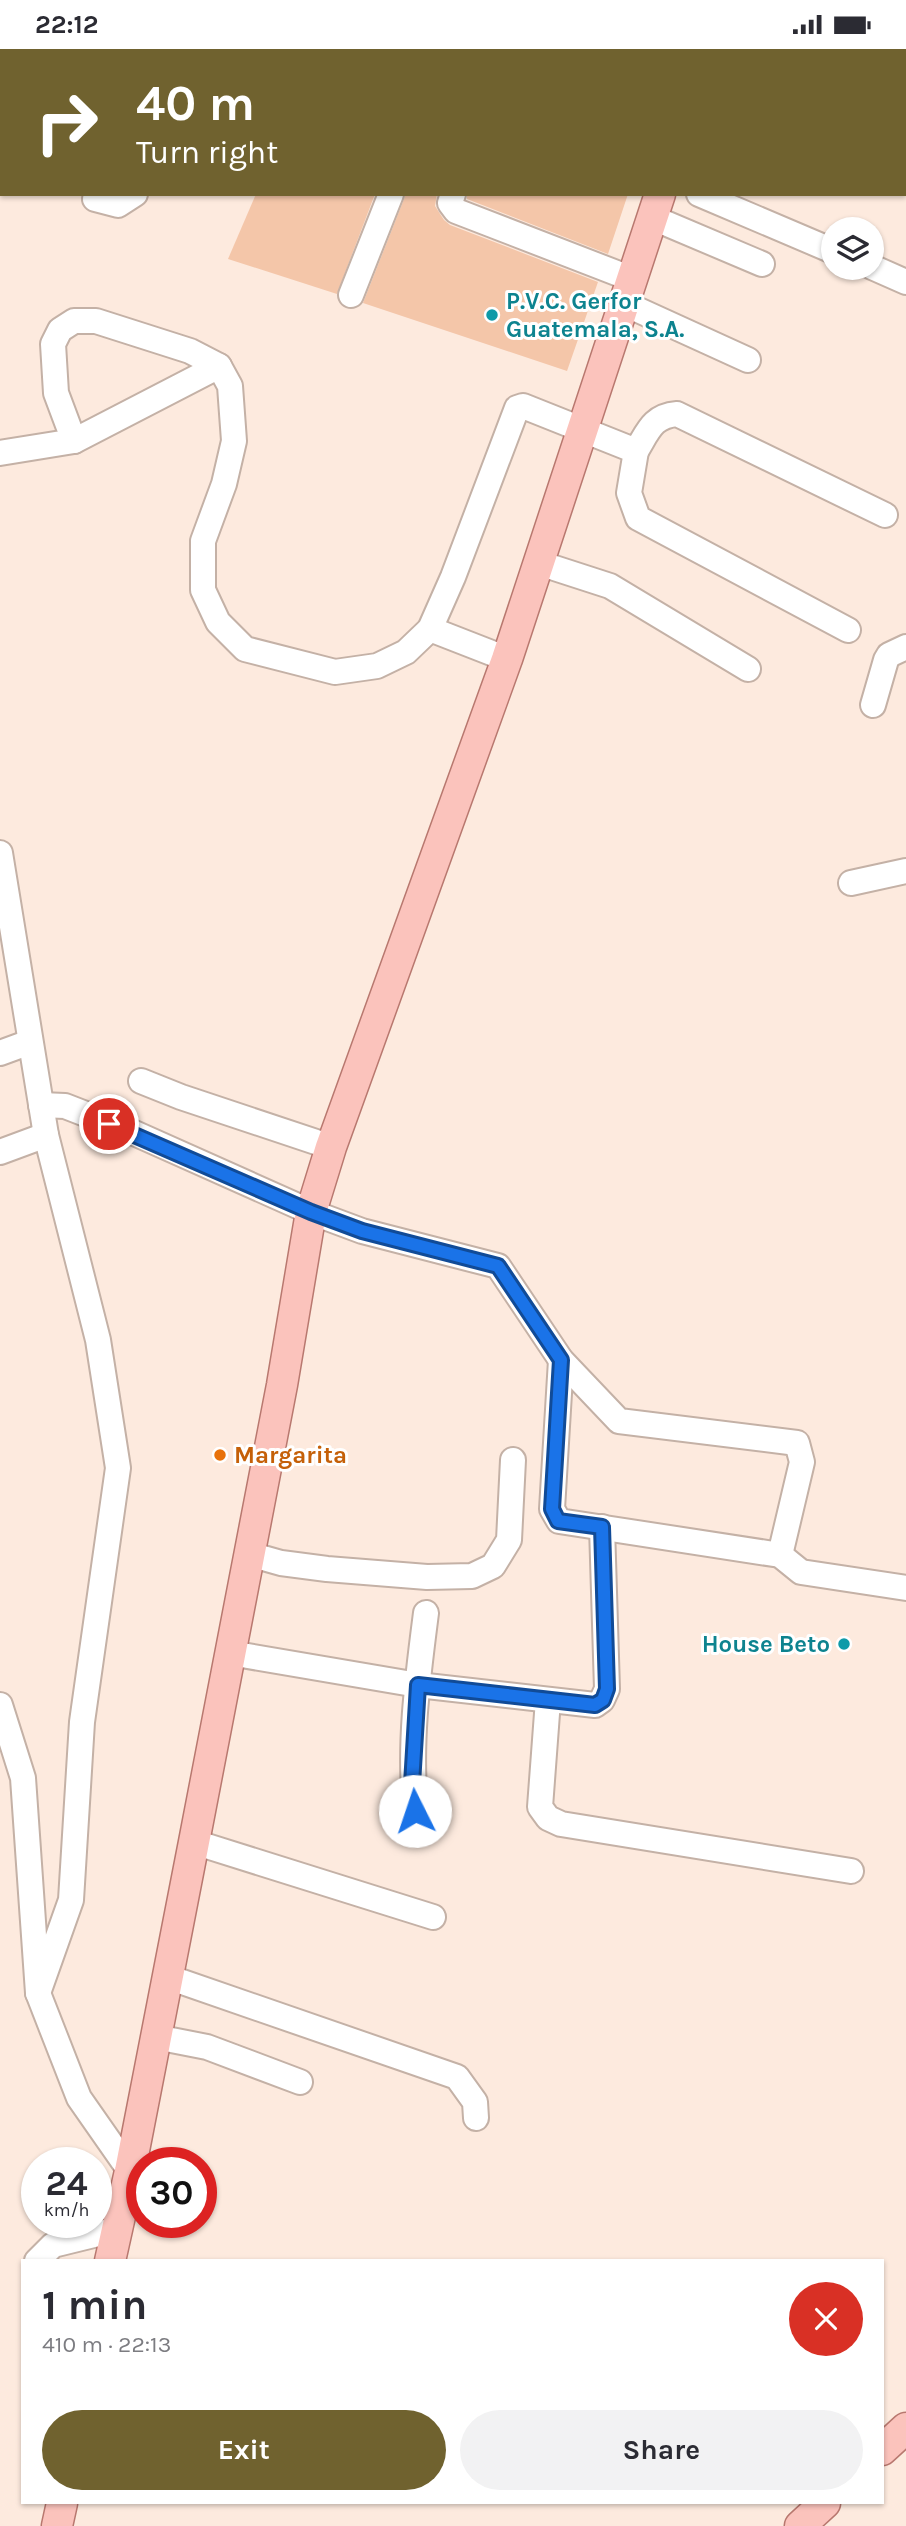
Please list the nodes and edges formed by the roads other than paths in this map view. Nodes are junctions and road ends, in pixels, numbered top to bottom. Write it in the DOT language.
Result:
graph roads {
  1 [pos="132,196"];
  2 [pos="390,196"];
  3 [pos="452,196"];
  4 [pos="704,196"];
  5 [pos="95,199"];
  6 [pos="656,206"];
  7 [pos="821,246"];
  8 [pos="762,264"];
  9 [pos="884,272"];
  10 [pos="906,282"];
  11 [pos="628,291"];
  12 [pos="351,295"];
  13 [pos="748,360"];
  14 [pos="219,366"];
  15 [pos="582,431"];
  16 [pos="74,441"];
  17 [pos="636,451"];
  18 [pos="0,453"];
  19 [pos="885,515"];
  20 [pos="539,563"];
  21 [pos="430,629"];
  22 [pos="848,630"];
  23 [pos="906,647"];
  24 [pos="507,659"];
  25 [pos="748,669"];
  26 [pos="873,705"];
  27 [pos="0,853"];
  28 [pos="906,871"];
  29 [pos="851,883"];
  30 [pos="30,1042"];
  31 [pos="0,1053"];
  32 [pos="141,1081"];
  33 [pos="41,1105"];
  34 [pos="46,1135"];
  35 [pos="331,1147"];
  36 [pos="0,1152"];
  37 [pos="311,1212"];
  38 [pos="561,1360"];
  39 [pos="513,1460"];
  40 [pos="602,1527"];
  41 [pos="249,1554"];
  42 [pos="780,1555"];
  43 [pos="906,1588"];
  44 [pos="426,1613"];
  45 [pos="230,1653"];
  46 [pos="418,1685"];
  47 [pos="548,1700"];
  48 [pos="0,1705"];
  49 [pos="415,1811"];
  50 [pos="194,1842"];
  51 [pos="852,1871"];
  52 [pos="433,1917"];
  53 [pos="168,1977"];
  54 [pos="38,1993"];
  55 [pos="156,2038"];
  56 [pos="300,2082"];
  57 [pos="476,2118"];
  58 [pos="135,2147"];
  59 [pos="126,2165"];
  60 [pos="126,2190"];
  61 [pos="118,2229"];
  62 [pos="39,2259"];
  63 [pos="110,2259"];
  64 [pos="906,2428"];
  65 [pos="884,2448"];
  66 [pos="62,2504"];
  67 [pos="824,2504"];
  68 [pos="57,2526"];
  69 [pos="800,2526"];
  1 -- 5 [label="street"];
  2 -- 12 [label="street"];
  3 -- 11 [label="street"];
  4 -- 7 [label="street"];
  6 -- 8 [label="street"];
  6 -- 11 [label="main road"];
  9 -- 10 [label="street"];
  11 -- 13 [label="street"];
  11 -- 15 [label="main road"];
  14 -- 16 [label="street"];
  14 -- 16 [label="street"];
  14 -- 21 [label="street"];
  15 -- 17 [label="street"];
  15 -- 20 [label="main road"];
  15 -- 21 [label="street"];
  16 -- 18 [label="street"];
  17 -- 19 [label="street"];
  17 -- 22 [label="street"];
  20 -- 24 [label="main road"];
  20 -- 25 [label="street"];
  21 -- 24 [label="street"];
  23 -- 26 [label="street"];
  24 -- 35 [label="main road"];
  27 -- 30 [label="street"];
  28 -- 29 [label="street"];
  30 -- 31 [label="street"];
  30 -- 33 [label="street"];
  32 -- 35 [label="street"];
  33 -- 34 [label="street"];
  33 -- 37 [label="street"];
  34 -- 36 [label="street"];
  34 -- 54 [label="street"];
  35 -- 37 [label="main road"];
  37 -- 38 [label="street"];
  37 -- 41 [label="main road"];
  38 -- 40 [label="street"];
  38 -- 42 [label="street"];
  39 -- 41 [label="street"];
  40 -- 42 [label="street"];
  40 -- 47 [label="street"];
  41 -- 45 [label="main road"];
  42 -- 43 [label="street"];
  44 -- 46 [label="street"];
  45 -- 46 [label="street"];
  45 -- 50 [label="main road"];
  46 -- 47 [label="street"];
  46 -- 49 [label="street"];
  47 -- 51 [label="street"];
  48 -- 54 [label="street"];
  50 -- 52 [label="street"];
  50 -- 53 [label="main road"];
  53 -- 55 [label="main road"];
  53 -- 57 [label="street"];
  54 -- 59 [label="street"];
  55 -- 56 [label="street"];
  55 -- 58 [label="main road"];
  60 -- 61 [label="main road"];
  61 -- 62 [label="street"];
  61 -- 63 [label="main road"];
  64 -- 65 [label="main road"];
  66 -- 68 [label="main road"];
  67 -- 69 [label="main road"];
}
